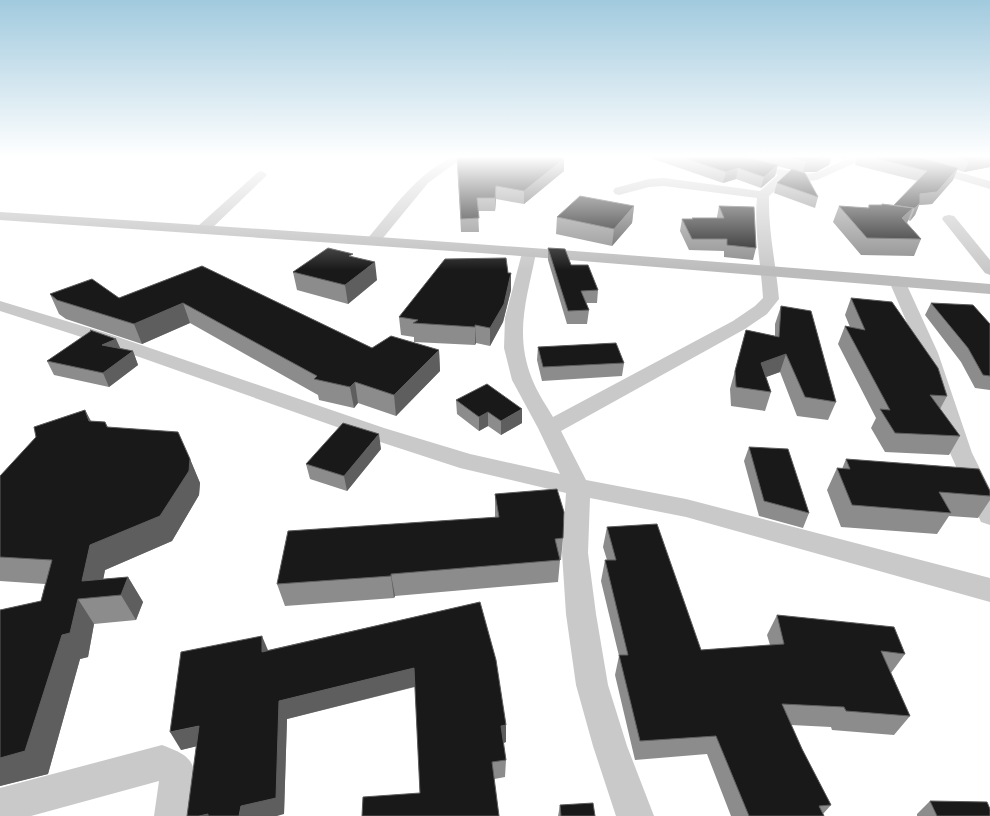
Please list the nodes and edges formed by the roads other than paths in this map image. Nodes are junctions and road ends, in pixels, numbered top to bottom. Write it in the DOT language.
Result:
graph roads {
  1 [pos="241,194"];
  2 [pos="412,194"];
  3 [pos="756,194"];
  4 [pos="763,195"];
  5 [pos="0,216"];
  6 [pos="32,218"];
  7 [pos="949,219"];
  8 [pos="203,229"];
  9 [pos="6,230"];
  10 [pos="373,241"];
  11 [pos="529,253"];
  12 [pos="769,269"];
  13 [pos="990,270"];
  14 [pos="897,281"];
  15 [pos="990,289"];
  16 [pos="0,306"];
  17 [pos="549,428"];
  18 [pos="578,487"];
  19 [pos="990,515"];
  20 [pos="990,590"];
  21 [pos="0,806"];
  22 [pos="173,816"];
  23 [pos="636,816"];
  1 -- 8 [label="street"];
  2 -- 10 [label="street"];
  3 -- 4 [label="street"];
  4 -- 12 [label="street"];
  5 -- 6 [label="main road"];
  6 -- 8 [label="main road"];
  6 -- 9 [label="main road"];
  7 -- 13 [label="street"];
  8 -- 10 [label="main road"];
  10 -- 11 [label="main road"];
  11 -- 12 [label="main road"];
  11 -- 17 [label="street"];
  12 -- 14 [label="main road"];
  12 -- 17 [label="street"];
  14 -- 15 [label="main road"];
  14 -- 19 [label="street"];
  16 -- 18 [label="street"];
  17 -- 18 [label="street"];
  18 -- 20 [label="street"];
  18 -- 23 [label="street"];
  21 -- 22 [label="street"];
}
